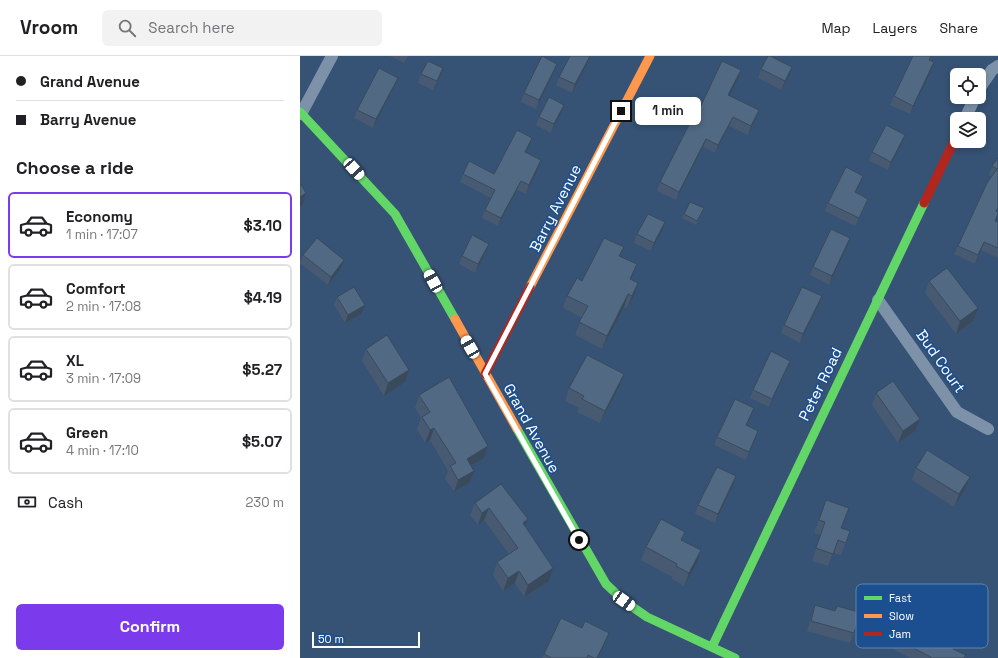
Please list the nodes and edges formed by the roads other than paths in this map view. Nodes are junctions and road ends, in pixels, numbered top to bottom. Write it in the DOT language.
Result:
graph roads {
  1 [pos="332,56"];
  2 [pos="650,56"];
  3 [pos="998,66"];
  4 [pos="986,79"];
  5 [pos="301,113"];
  6 [pos="951,148"];
  7 [pos="878,300"];
  8 [pos="485,374"];
  9 [pos="988,429"];
  10 [pos="712,647"];
  11 [pos="735,658"];
  1 -- 5 [label="street"];
  2 -- 8 [label="street, Barry Avenue"];
  3 -- 4 [label="street"];
  5 -- 8 [label="street, Grand Avenue"];
  6 -- 7 [label="street, Peter Road"];
  7 -- 9 [label="street, Bud Court"];
  7 -- 10 [label="street, Peter Road"];
  8 -- 10 [label="street, Grand Avenue"];
  10 -- 11 [label="street, Grand Avenue"];
}
